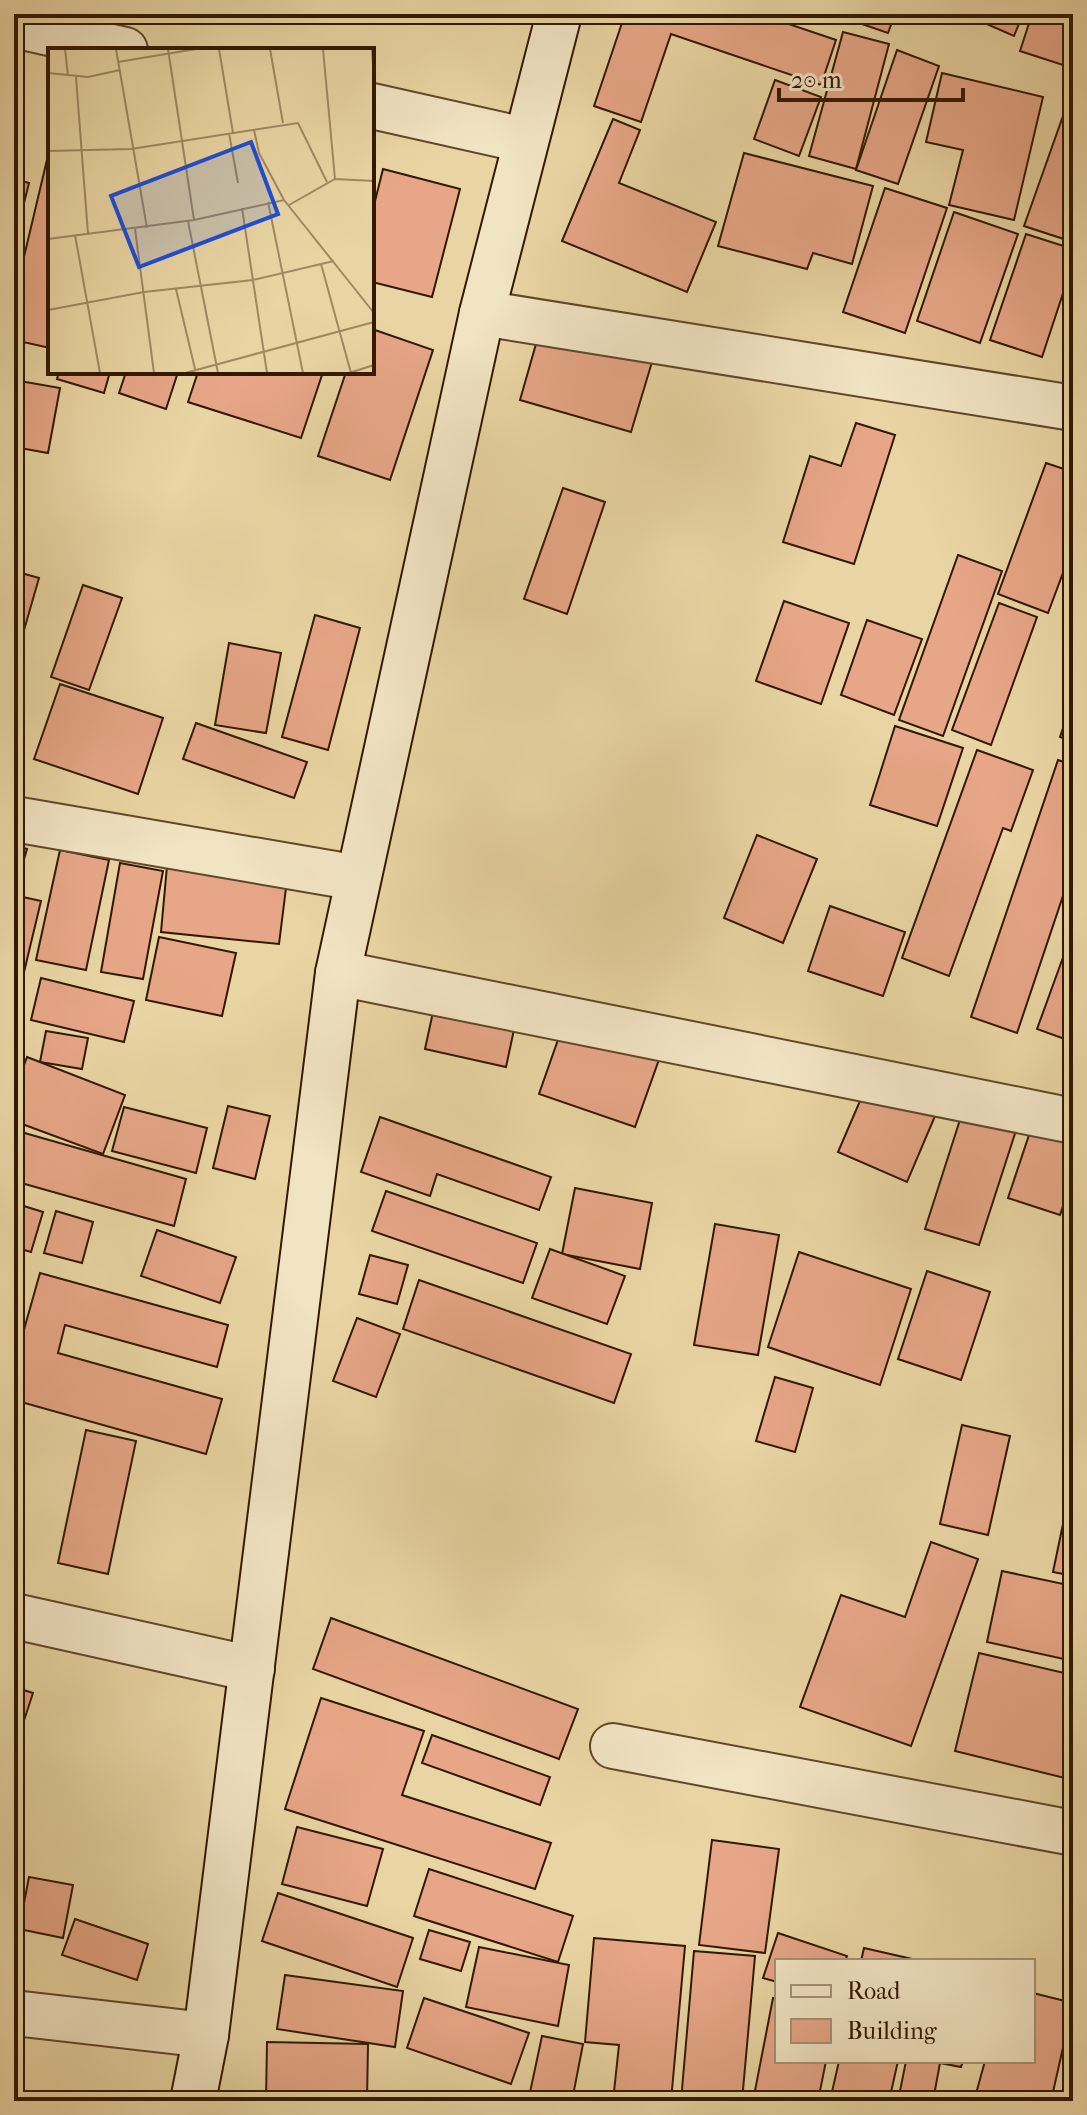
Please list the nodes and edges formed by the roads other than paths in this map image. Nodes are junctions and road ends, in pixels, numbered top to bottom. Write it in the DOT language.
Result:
graph roads {
  1 [pos="559,14"];
  2 [pos="14,25"];
  3 [pos="116,48"];
  4 [pos="374,106"];
  5 [pos="524,140"];
  6 [pos="482,313"];
  7 [pos="1073,408"];
  8 [pos="14,819"];
  9 [pos="358,878"];
  10 [pos="338,973"];
  11 [pos="1073,1121"];
  12 [pos="14,1616"];
  13 [pos="252,1669"];
  14 [pos="613,1746"];
  15 [pos="1073,1833"];
  16 [pos="14,2013"];
  17 [pos="206,2035"];
  18 [pos="193,2101"];
  1 -- 5 [label="street"];
  2 -- 3 [label="street"];
  4 -- 5 [label="street"];
  5 -- 6 [label="street"];
  6 -- 7 [label="street"];
  6 -- 9 [label="street"];
  8 -- 9 [label="street"];
  9 -- 10 [label="street"];
  10 -- 11 [label="street"];
  10 -- 13 [label="street"];
  12 -- 13 [label="street"];
  13 -- 17 [label="street"];
  14 -- 15 [label="street"];
  16 -- 17 [label="street"];
  17 -- 18 [label="street"];
}
